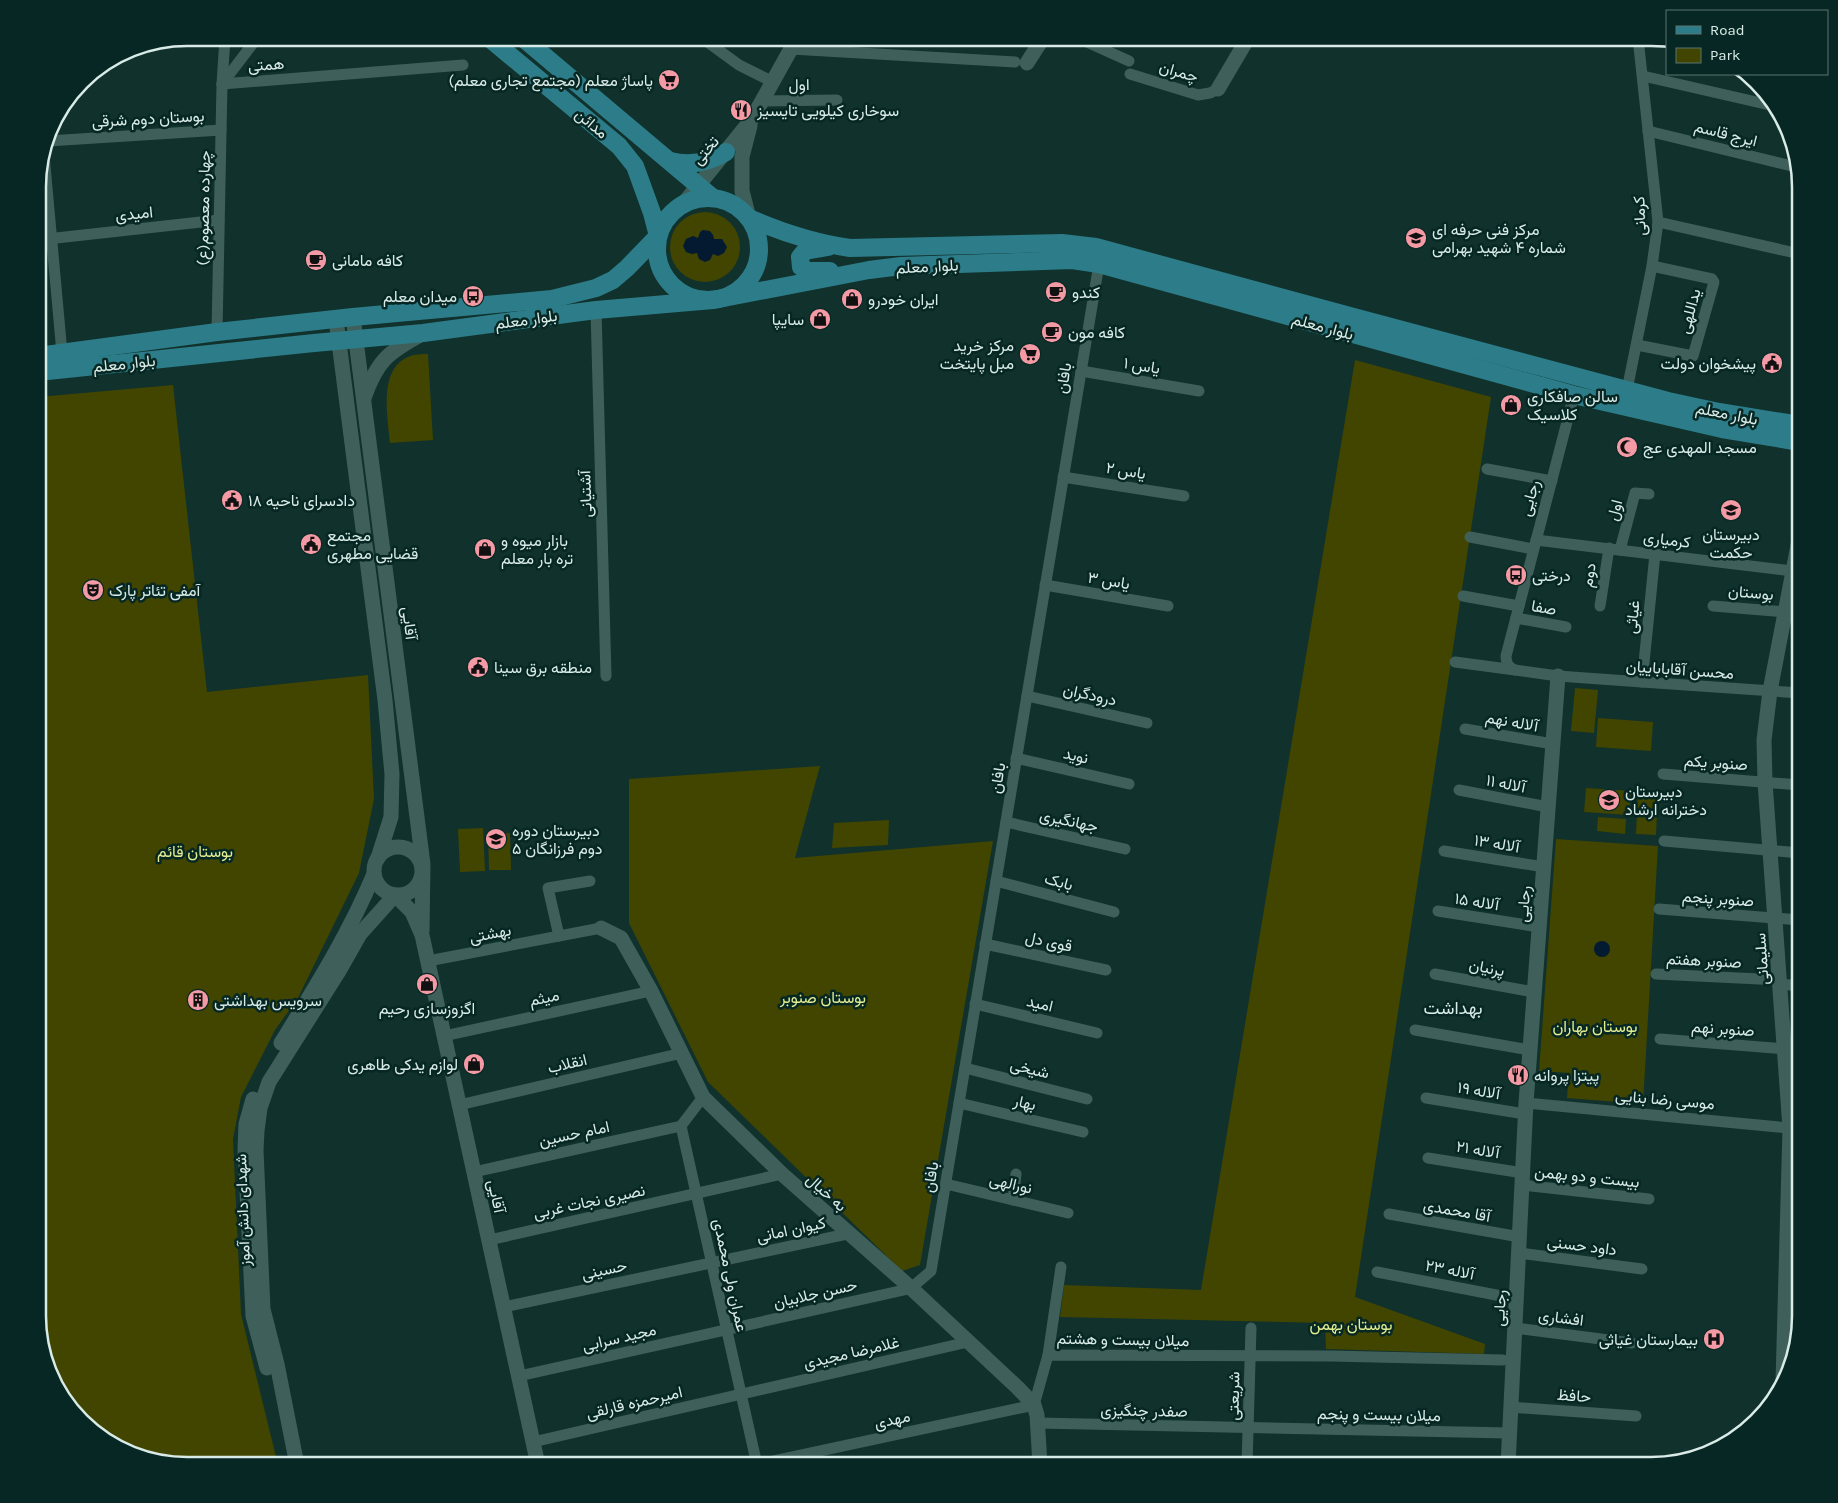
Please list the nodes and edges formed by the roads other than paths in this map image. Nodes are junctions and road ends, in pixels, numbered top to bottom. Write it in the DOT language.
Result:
graph roads {
  1 [pos="1035,46"];
  2 [pos="1097,46"];
  3 [pos="1240,46"];
  4 [pos="1639,46"];
  5 [pos="224,47"];
  6 [pos="250,47"];
  7 [pos="500,47"];
  8 [pos="533,47"];
  9 [pos="714,47"];
  10 [pos="792,47"];
  11 [pos="836,47"];
  12 [pos="1129,61"];
  13 [pos="1021,62"];
  14 [pos="463,65"];
  15 [pos="1130,74"];
  16 [pos="1643,76"];
  17 [pos="773,82"];
  18 [pos="222,84"];
  19 [pos="1218,89"];
  20 [pos="836,100"];
  21 [pos="762,102"];
  22 [pos="1764,104"];
  23 [pos="752,119"];
  24 [pos="221,130"];
  25 [pos="1648,131"];
  26 [pos="54,141"];
  27 [pos="726,152"];
  28 [pos="669,161"];
  29 [pos="1790,165"];
  30 [pos="698,186"];
  31 [pos="47,191"];
  32 [pos="713,198"];
  33 [pos="684,203"];
  34 [pos="749,218"];
  35 [pos="219,220"];
  36 [pos="1658,222"];
  37 [pos="658,236"];
  38 [pos="47,239"];
  39 [pos="51,239"];
  40 [pos="834,246"];
  41 [pos="1792,252"];
  42 [pos="1098,264"];
  43 [pos="1652,266"];
  44 [pos="869,270"];
  45 [pos="713,300"];
  46 [pos="596,310"];
  47 [pos="353,317"];
  48 [pos="336,319"];
  49 [pos="217,332"];
  50 [pos="424,333"];
  51 [pos="347,340"];
  52 [pos="314,343"];
  53 [pos="1637,345"];
  54 [pos="62,353"];
  55 [pos="47,355"];
  56 [pos="342,368"];
  57 [pos="47,371"];
  58 [pos="1081,371"];
  59 [pos="1627,390"];
  60 [pos="1199,391"];
  61 [pos="1574,395"];
  62 [pos="363,401"];
  63 [pos="1792,424"];
  64 [pos="1792,441"];
  65 [pos="1487,469"];
  66 [pos="1063,477"];
  67 [pos="1552,481"];
  68 [pos="1649,494"];
  69 [pos="1184,496"];
  70 [pos="1470,537"];
  71 [pos="1535,544"];
  72 [pos="1614,549"];
  73 [pos="1655,554"];
  74 [pos="1792,571"];
  75 [pos="1045,586"];
  76 [pos="1464,596"];
  77 [pos="1792,597"];
  78 [pos="1168,606"];
  79 [pos="1519,606"];
  80 [pos="1600,606"];
  81 [pos="1713,606"];
  82 [pos="1791,610"];
  83 [pos="1516,618"];
  84 [pos="1566,627"];
  85 [pos="1455,662"];
  86 [pos="1515,670"];
  87 [pos="606,676"];
  88 [pos="1558,676"];
  89 [pos="1642,682"];
  90 [pos="1770,691"];
  91 [pos="1792,692"];
  92 [pos="1027,696"];
  93 [pos="1147,723"];
  94 [pos="1466,729"];
  95 [pos="1553,744"];
  96 [pos="1016,758"];
  97 [pos="1663,774"];
  98 [pos="1766,782"];
  99 [pos="1128,784"];
  100 [pos="1792,784"];
  101 [pos="1459,790"];
  102 [pos="1548,807"];
  103 [pos="1006,822"];
  104 [pos="1664,841"];
  105 [pos="1125,849"];
  106 [pos="1444,851"];
  107 [pos="1770,851"];
  108 [pos="1792,852"];
  109 [pos="378,858"];
  110 [pos="1544,867"];
  111 [pos="374,874"];
  112 [pos="422,874"];
  113 [pos="996,880"];
  114 [pos="590,881"];
  115 [pos="395,895"];
  116 [pos="1658,909"];
  117 [pos="1438,911"];
  118 [pos="1114,912"];
  119 [pos="1775,919"];
  120 [pos="1792,920"];
  121 [pos="1539,927"];
  122 [pos="601,928"];
  123 [pos="422,935"];
  124 [pos="559,936"];
  125 [pos="986,944"];
  126 [pos="428,961"];
  127 [pos="334,968"];
  128 [pos="1106,970"];
  129 [pos="1434,974"];
  130 [pos="1656,974"];
  131 [pos="1780,982"];
  132 [pos="1792,984"];
  133 [pos="651,991"];
  134 [pos="1534,992"];
  135 [pos="976,1004"];
  136 [pos="1415,1030"];
  137 [pos="1097,1033"];
  138 [pos="444,1036"];
  139 [pos="1660,1039"];
  140 [pos="1785,1048"];
  141 [pos="1792,1049"];
  142 [pos="1530,1050"];
  143 [pos="682,1054"];
  144 [pos="965,1068"];
  145 [pos="703,1097"];
  146 [pos="1426,1098"];
  147 [pos="1087,1099"];
  148 [pos="959,1103"];
  149 [pos="1792,1104"];
  150 [pos="460,1105"];
  151 [pos="1526,1108"];
  152 [pos="681,1126"];
  153 [pos="1792,1128"];
  154 [pos="1083,1132"];
  155 [pos="1428,1158"];
  156 [pos="474,1172"];
  157 [pos="782,1174"];
  158 [pos="1016,1174"];
  159 [pos="1522,1179"];
  160 [pos="946,1184"];
  161 [pos="697,1194"];
  162 [pos="1649,1199"];
  163 [pos="1013,1200"];
  164 [pos="1068,1213"];
  165 [pos="1389,1214"];
  166 [pos="848,1234"];
  167 [pos="1520,1237"];
  168 [pos="489,1240"];
  169 [pos="1519,1253"];
  170 [pos="712,1262"];
  171 [pos="1061,1267"];
  172 [pos="1642,1269"];
  173 [pos="1378,1272"];
  174 [pos="911,1288"];
  175 [pos="1517,1299"];
  176 [pos="504,1307"];
  177 [pos="1251,1328"];
  178 [pos="1516,1328"];
  179 [pos="726,1330"];
  180 [pos="968,1342"];
  181 [pos="1632,1343"];
  182 [pos="1048,1355"];
  183 [pos="1251,1357"];
  184 [pos="1503,1360"];
  185 [pos="519,1376"];
  186 [pos="741,1394"];
  187 [pos="1034,1405"];
  188 [pos="1510,1407"];
  189 [pos="1636,1416"];
  190 [pos="1038,1424"];
  191 [pos="1249,1428"];
  192 [pos="1508,1433"];
  193 [pos="534,1442"];
  194 [pos="286,1457"];
  195 [pos="295,1457"];
  196 [pos="536,1457"];
  197 [pos="754,1457"];
  198 [pos="793,1457"];
  199 [pos="1040,1457"];
  200 [pos="1247,1457"];
  201 [pos="1508,1457"];
  1 -- 13 [label="main road"];
  2 -- 12 [label="street"];
  3 -- 19 [label="main road"];
  4 -- 16 [label="street, کرمانی"];
  5 -- 18 [label="street, چهارده معصوم(ع)"];
  6 -- 18 [label="street"];
  7 -- 37 [label="main road, مدائن"];
  8 -- 28 [label="main road, مدائن"];
  9 -- 17 [label="street"];
  10 -- 17 [label="main road, تختی"];
  11 -- 13 [label="street"];
  14 -- 18 [label="street, همتی"];
  15 -- 19 [label="street, چمران"];
  16 -- 22 [label="street"];
  16 -- 25 [label="street, کرمانی"];
  17 -- 21 [label="main road, تختی"];
  18 -- 24 [label="street, چهارده معصوم(ع)"];
  20 -- 21 [label="street, اول"];
  21 -- 23 [label="main road, تختی"];
  23 -- 27 [label="main road, تختی"];
  23 -- 34 [label="main road, تختی"];
  24 -- 26 [label="street, بوستان دوم شرقی"];
  24 -- 35 [label="street, چهارده معصوم(ع)"];
  25 -- 29 [label="street, ایرج قاسم"];
  25 -- 36 [label="street, کرمانی"];
  27 -- 28 [label="main road"];
  27 -- 30 [label="main road, تختی"];
  28 -- 30 [label="main road, مدائن"];
  30 -- 32 [label="main road, مدائن"];
  30 -- 33 [label="main road, تختی"];
  31 -- 39 [label="street"];
  32 -- 33 [label="main road"];
  32 -- 34 [label="main road"];
  33 -- 37 [label="main road"];
  34 -- 40 [label="main road, بلوار معلم"];
  34 -- 45 [label="main road"];
  35 -- 39 [label="street, امیدی"];
  35 -- 49 [label="street, چهارده معصوم(ع)"];
  36 -- 41 [label="street"];
  36 -- 43 [label="street, کرمانی"];
  37 -- 45 [label="main road"];
  37 -- 47 [label="main road, بلوار معلم"];
  38 -- 39 [label="street, امیدی"];
  39 -- 54 [label="street"];
  40 -- 44 [label="main road"];
  40 -- 59 [label="main road, بلوار معلم"];
  42 -- 44 [label="main road, بلوار معلم"];
  42 -- 58 [label="street, بافان"];
  42 -- 61 [label="main road, بلوار معلم"];
  43 -- 53 [label="street, کرمانی"];
  43 -- 53 [label="street, یداللهی"];
  44 -- 45 [label="main road, بلوار معلم"];
  45 -- 46 [label="main road, بلوار معلم"];
  46 -- 50 [label="main road, بلوار معلم"];
  46 -- 87 [label="street, آشتیانی"];
  47 -- 48 [label="main road, بلوار معلم"];
  47 -- 51 [label="main road, آقایی"];
  48 -- 49 [label="main road, بلوار معلم"];
  48 -- 51 [label="main road, آقایی"];
  49 -- 54 [label="main road, بلوار معلم"];
  50 -- 51 [label="main road, بلوار معلم"];
  50 -- 62 [label="main road"];
  51 -- 52 [label="main road, بلوار معلم"];
  51 -- 56 [label="main road, آقایی"];
  51 -- 62 [label="main road, آقایی"];
  52 -- 56 [label="main road"];
  52 -- 57 [label="main road, بلوار معلم"];
  53 -- 59 [label="street, کرمانی"];
  54 -- 55 [label="main road, بلوار معلم"];
  56 -- 109 [label="main road, آقایی"];
  58 -- 60 [label="street, یاس ۱"];
  58 -- 66 [label="street, بافان"];
  59 -- 63 [label="main road, بلوار معلم"];
  61 -- 64 [label="main road, بلوار معلم"];
  61 -- 67 [label="street, رجایی"];
  62 -- 112 [label="main road, آقایی"];
  65 -- 67 [label="street"];
  66 -- 69 [label="street, یاس ۲"];
  66 -- 75 [label="street, بافان"];
  67 -- 71 [label="street, رجایی"];
  68 -- 72 [label="street, اول"];
  70 -- 71 [label="street, کرمیاری"];
  71 -- 72 [label="street, کرمیاری"];
  71 -- 79 [label="street, رجایی"];
  72 -- 73 [label="street, کرمیاری"];
  72 -- 80 [label="street, دوم"];
  73 -- 74 [label="street, کرمیاری"];
  73 -- 89 [label="street, غیاثی"];
  75 -- 78 [label="street, یاس ۳"];
  75 -- 92 [label="street, بافان"];
  76 -- 79 [label="street"];
  77 -- 82 [label="main road, سلیمانی"];
  79 -- 83 [label="street, رجایی"];
  81 -- 82 [label="street, بوستان"];
  82 -- 90 [label="main road, سلیمانی"];
  83 -- 84 [label="street, صفا"];
  83 -- 86 [label="street, رجایی"];
  85 -- 86 [label="street"];
  86 -- 88 [label="street"];
  88 -- 89 [label="street, محسن آقاباباییان"];
  88 -- 95 [label="main road, رجایی"];
  89 -- 90 [label="street, محسن آقاباباییان"];
  90 -- 91 [label="street, محسن آقاباباییان"];
  90 -- 98 [label="main road, سلیمانی"];
  92 -- 93 [label="street, درودگران"];
  92 -- 96 [label="street, بافان"];
  94 -- 95 [label="street, آلاله نهم"];
  95 -- 102 [label="main road, رجایی"];
  96 -- 99 [label="street, نوید"];
  96 -- 103 [label="street, بافان"];
  97 -- 98 [label="street, صنوبر یکم"];
  98 -- 100 [label="street, صنوبر یکم"];
  98 -- 107 [label="main road, سلیمانی"];
  101 -- 102 [label="street, آلاله ۱۱"];
  102 -- 110 [label="main road, رجایی"];
  103 -- 105 [label="street, جهانگیری"];
  103 -- 113 [label="street, بافان"];
  104 -- 107 [label="street"];
  106 -- 110 [label="street, آلاله ۱۳"];
  107 -- 108 [label="street"];
  107 -- 119 [label="main road, سلیمانی"];
  109 -- 111 [label="main road"];
  109 -- 112 [label="main road"];
  110 -- 121 [label="main road, رجایی"];
  111 -- 115 [label="main road"];
  111 -- 127 [label="main road"];
  112 -- 115 [label="main road"];
  112 -- 123 [label="main road, آقایی"];
  113 -- 118 [label="street, بابک"];
  113 -- 125 [label="street, بافان"];
  114 -- 124 [label="street"];
  115 -- 123 [label="main road, آقایی"];
  115 -- 127 [label="main road"];
  116 -- 119 [label="street, صنوبر پنجم"];
  117 -- 121 [label="street, آلاله ۱۵"];
  119 -- 120 [label="street, صنوبر پنجم"];
  119 -- 131 [label="main road, سلیمانی"];
  121 -- 134 [label="main road, رجایی"];
  122 -- 124 [label="street, بهشتی"];
  122 -- 133 [label="main road, به خیال"];
  123 -- 126 [label="main road, آقایی"];
  124 -- 126 [label="street, بهشتی"];
  125 -- 128 [label="street, قوی دل"];
  125 -- 135 [label="street, بافان"];
  126 -- 138 [label="main road, آقایی"];
  127 -- 194 [label="main road"];
  127 -- 195 [label="main road, شهدای دانش آموز"];
  129 -- 134 [label="street, پرنیان"];
  130 -- 131 [label="street, صنوبر هفتم"];
  131 -- 132 [label="street, صنوبر هفتم"];
  131 -- 140 [label="main road, سلیمانی"];
  133 -- 138 [label="street, میثم"];
  133 -- 143 [label="main road, به خیال"];
  134 -- 142 [label="main road, رجایی"];
  135 -- 137 [label="street, امید"];
  135 -- 144 [label="street, بافان"];
  136 -- 142 [label="street"];
  138 -- 150 [label="main road, آقایی"];
  139 -- 140 [label="street, صنوبر نهم"];
  140 -- 141 [label="street, صنوبر نهم"];
  140 -- 149 [label="main road, سلیمانی"];
  142 -- 151 [label="main road, رجایی"];
  143 -- 145 [label="main road, به خیال"];
  143 -- 150 [label="street, انقلاب"];
  144 -- 147 [label="street, شیخی"];
  144 -- 148 [label="street, بافان"];
  145 -- 152 [label="street"];
  145 -- 157 [label="main road, به خیال"];
  146 -- 151 [label="street, آلاله ۱۹"];
  148 -- 154 [label="street, بهار"];
  148 -- 160 [label="street, بافان"];
  150 -- 156 [label="main road, آقایی"];
  151 -- 153 [label="street, موسی رضا بنایی"];
  151 -- 159 [label="main road, رجایی"];
  152 -- 156 [label="street, امام حسین"];
  152 -- 161 [label="street, عمران ولی محمدی"];
  155 -- 159 [label="street, آلاله ۲۱"];
  156 -- 168 [label="main road, آقایی"];
  157 -- 161 [label="street, نصیری نجات غربی"];
  157 -- 166 [label="main road, به خیال"];
  158 -- 163 [label="street"];
  159 -- 162 [label="street, بیست و دو بهمن"];
  159 -- 167 [label="main road, رجایی"];
  160 -- 163 [label="street, نورالهی"];
  160 -- 174 [label="street, بافان"];
  161 -- 168 [label="street, نصیری نجات غربی"];
  161 -- 170 [label="street, عمران ولی محمدی"];
  163 -- 164 [label="street, نورالهی"];
  165 -- 167 [label="street, آقا محمدی"];
  166 -- 170 [label="street, کیوان امانی"];
  166 -- 174 [label="main road, به خیال"];
  167 -- 169 [label="main road, رجایی"];
  168 -- 176 [label="main road, آقایی"];
  169 -- 172 [label="street, داود حسنی"];
  169 -- 175 [label="main road, رجایی"];
  170 -- 176 [label="street, حسینی"];
  170 -- 179 [label="street, عمران ولی محمدی"];
  171 -- 182 [label="street"];
  173 -- 175 [label="street, آلاله ۲۳"];
  174 -- 179 [label="street, حسن جلابیان"];
  174 -- 180 [label="main road, به خیال"];
  175 -- 178 [label="main road, رجایی"];
  176 -- 185 [label="main road, آقایی"];
  177 -- 183 [label="street, شریعتی"];
  178 -- 181 [label="street, افشاری"];
  178 -- 188 [label="main road, رجایی"];
  179 -- 185 [label="street, مجید سرابی"];
  179 -- 186 [label="street, عمران ولی محمدی"];
  180 -- 186 [label="street, غلامرضا مجیدی"];
  180 -- 187 [label="main road, به خیال"];
  182 -- 183 [label="street, میلان بیست و هشتم"];
  182 -- 187 [label="street, میلان بیست و هشتم"];
  183 -- 184 [label="street, میلان بیست و هشتم"];
  183 -- 191 [label="street, شریعتی"];
  185 -- 193 [label="main road, آقایی"];
  186 -- 193 [label="street, امیرحمزه قارلقی"];
  186 -- 197 [label="street, عمران ولی محمدی"];
  187 -- 190 [label="main road"];
  187 -- 198 [label="street, مهدی"];
  188 -- 189 [label="street, حافظ"];
  188 -- 192 [label="main road, رجایی"];
  190 -- 191 [label="street, صفدر چنگیزی"];
  190 -- 199 [label="main road"];
  191 -- 192 [label="street, میلان بیست و پنجم"];
  191 -- 200 [label="street, شریعتی"];
  192 -- 201 [label="main road, رجایی"];
  193 -- 196 [label="main road, آقایی"];
}
